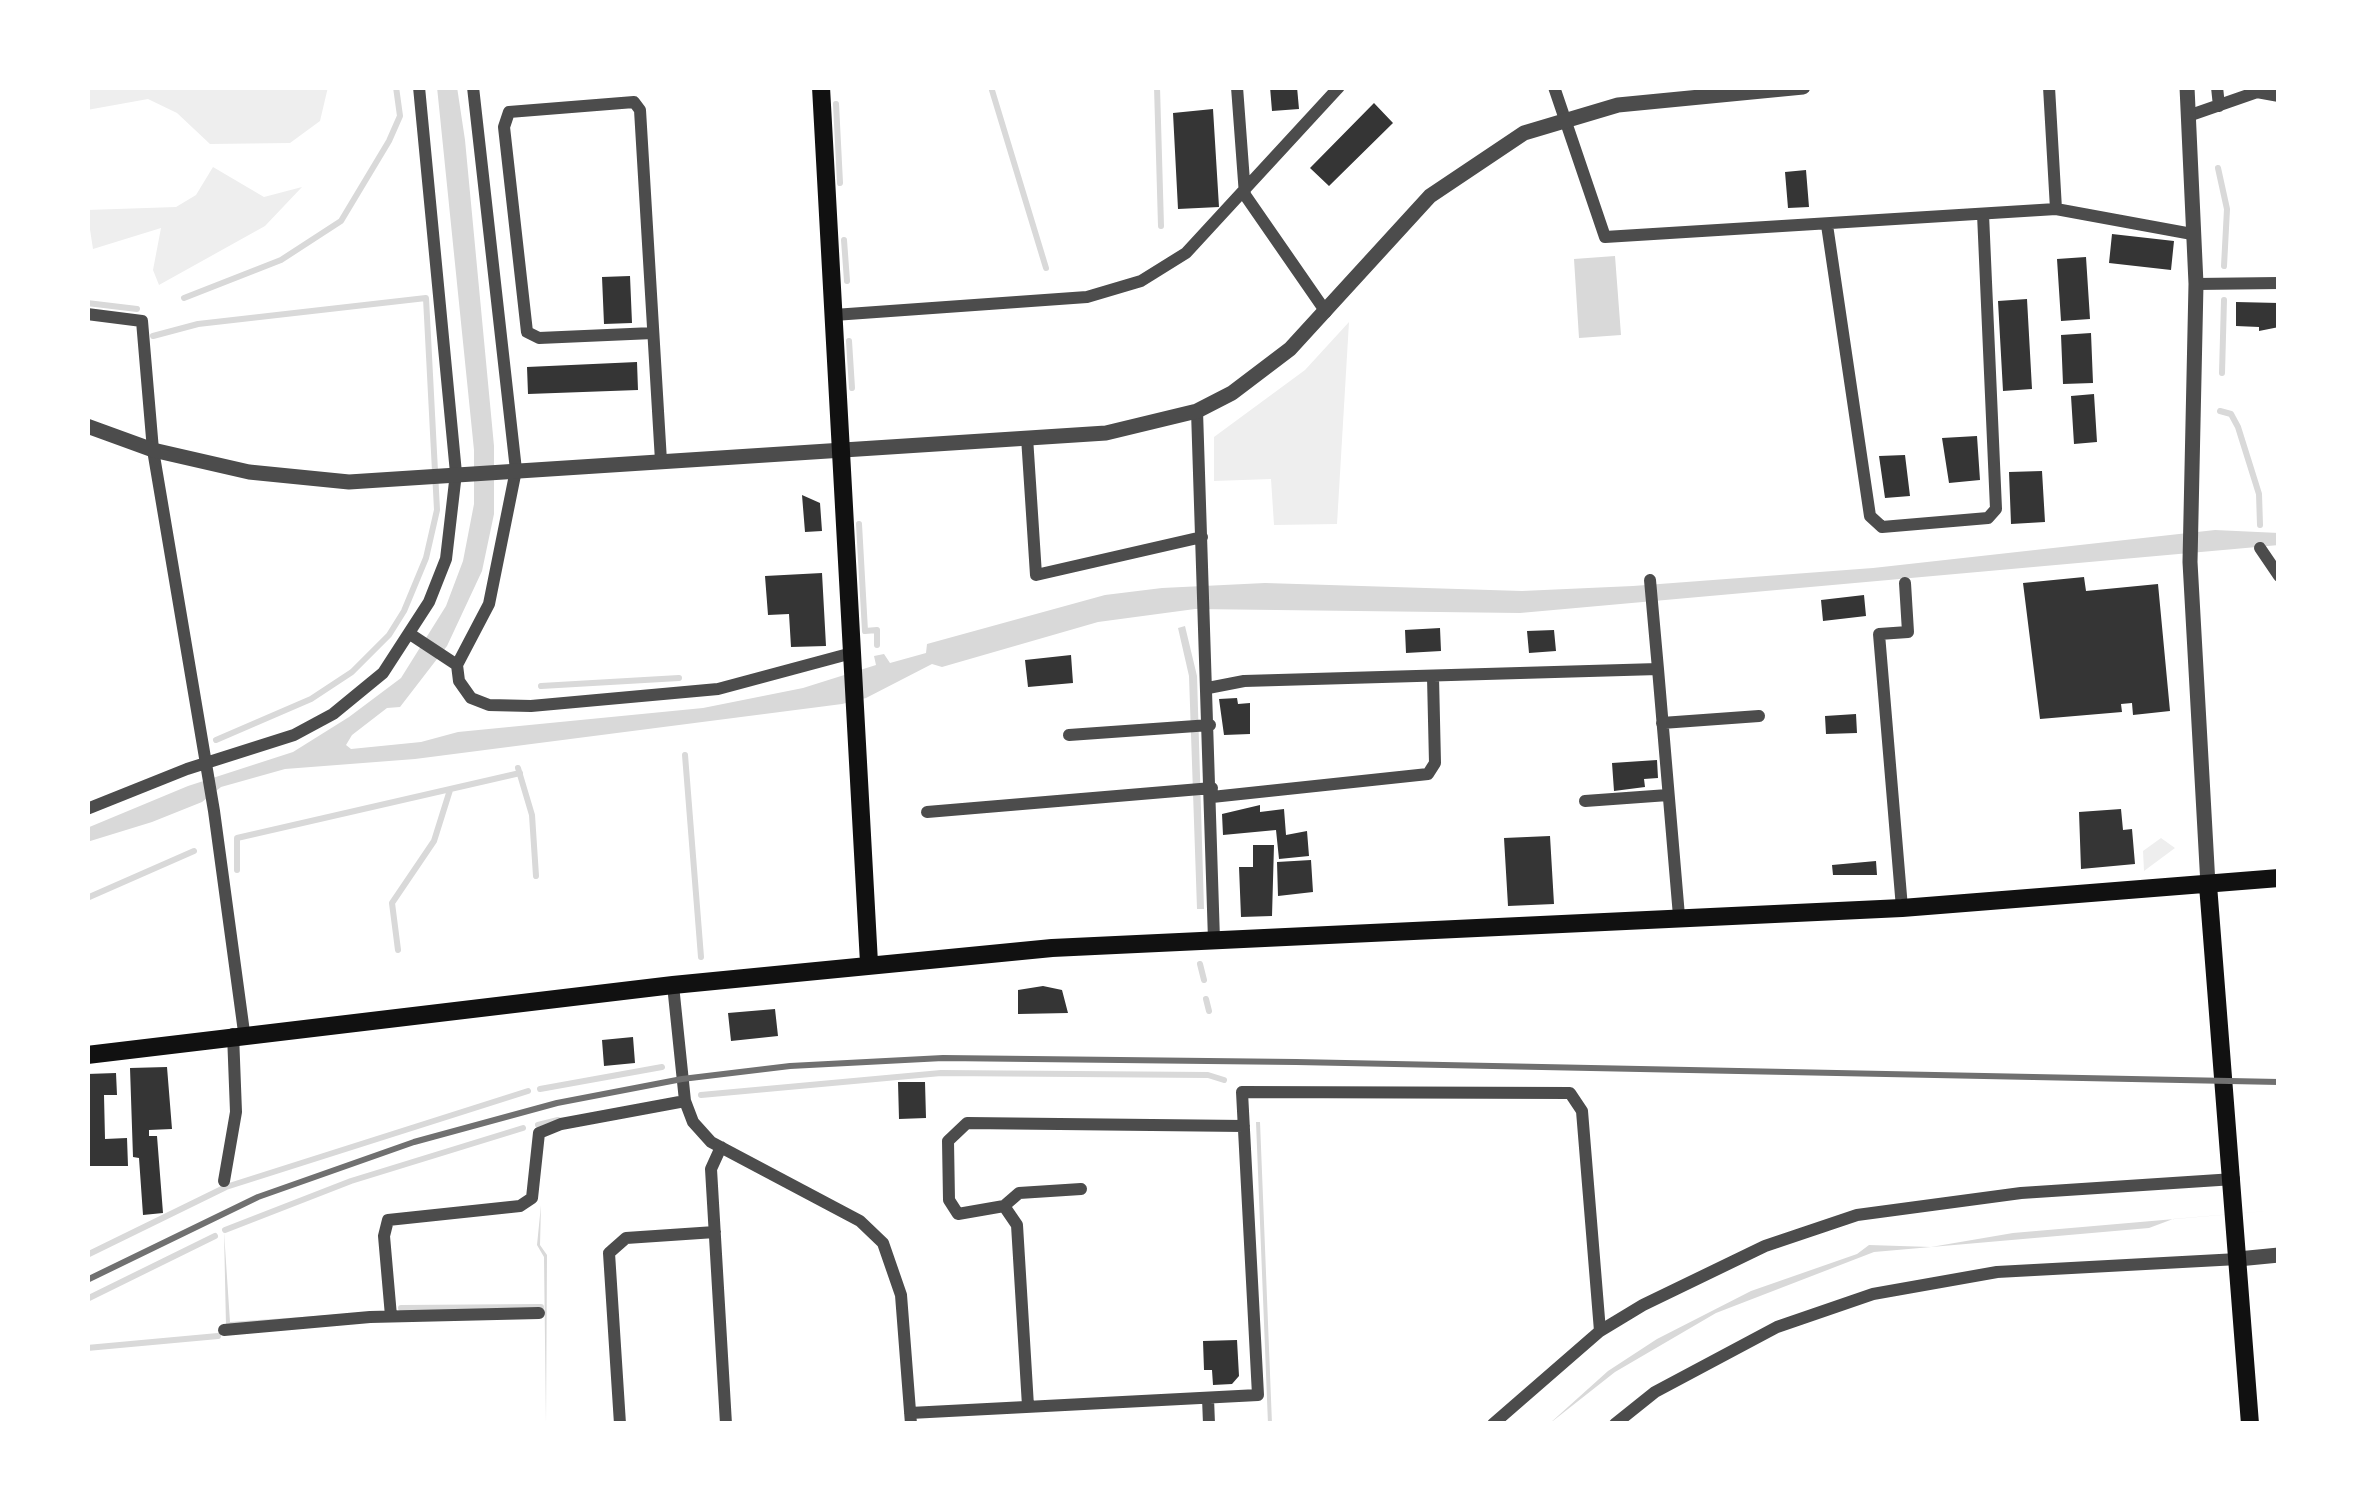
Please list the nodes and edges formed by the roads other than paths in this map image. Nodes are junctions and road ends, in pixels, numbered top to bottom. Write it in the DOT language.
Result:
graph roads {
  1 [pos="419,87"];
  2 [pos="472,87"];
  3 [pos="821,87"];
  4 [pos="1237,87"];
  5 [pos="1340,87"];
  6 [pos="1554,87"];
  7 [pos="1803,87"];
  8 [pos="2049,87"];
  9 [pos="2188,87"];
  10 [pos="2217,87"];
  11 [pos="2279,96"];
  12 [pos="2219,106"];
  13 [pos="2188,116"];
  14 [pos="1563,117"];
  15 [pos="1245,195"];
  16 [pos="2056,209"];
  17 [pos="1984,214"];
  18 [pos="1827,225"];
  19 [pos="2192,234"];
  20 [pos="2279,283"];
  21 [pos="2196,284"];
  22 [pos="1325,312"];
  23 [pos="87,314"];
  24 [pos="834,315"];
  25 [pos="653,333"];
  26 [pos="1197,411"];
  27 [pos="87,426"];
  28 [pos="1027,437"];
  29 [pos="153,450"];
  30 [pos="843,452"];
  31 [pos="662,461"];
  32 [pos="508,470"];
  33 [pos="461,473"];
  34 [pos="1202,537"];
  35 [pos="2260,548"];
  36 [pos="2279,576"];
  37 [pos="1650,580"];
  38 [pos="1905,583"];
  39 [pos="410,634"];
  40 [pos="852,657"];
  41 [pos="457,665"];
  42 [pos="1658,669"];
  43 [pos="1433,677"];
  44 [pos="1208,688"];
  45 [pos="1759,716"];
  46 [pos="1662,723"];
  47 [pos="1210,725"];
  48 [pos="1069,735"];
  49 [pos="207,768"];
  50 [pos="1212,793"];
  51 [pos="1669,795"];
  52 [pos="1585,801"];
  53 [pos="87,808"];
  54 [pos="927,812"];
  55 [pos="2279,878"];
  56 [pos="2208,885"];
  57 [pos="1902,908"];
  58 [pos="1679,916"];
  59 [pos="1214,940"];
  60 [pos="868,963"];
  61 [pos="673,985"];
  62 [pos="239,1033"];
  63 [pos="87,1054"];
  64 [pos="685,1101"];
  65 [pos="1244,1126"];
  66 [pos="722,1147"];
  67 [pos="224,1181"];
  68 [pos="2234,1185"];
  69 [pos="1081,1189"];
  70 [pos="1004,1206"];
  71 [pos="715,1232"];
  72 [pos="2237,1252"];
  73 [pos="2279,1256"];
  74 [pos="539,1313"];
  75 [pos="391,1316"];
  76 [pos="224,1330"];
  77 [pos="1600,1331"];
  78 [pos="1208,1398"];
  79 [pos="1096,1405"];
  80 [pos="1028,1406"];
  81 [pos="910,1419"];
  82 [pos="620,1424"];
  83 [pos="726,1424"];
  84 [pos="1098,1424"];
  85 [pos="1209,1424"];
  86 [pos="1492,1424"];
  87 [pos="1615,1424"];
  88 [pos="2250,1424"];
  1 -- 33 [label="street"];
  2 -- 32 [label="street"];
  3 -- 24 [label="main road"];
  4 -- 15 [label="street"];
  5 -- 15 [label="street"];
  6 -- 14 [label="street"];
  7 -- 14 [label="street"];
  8 -- 16 [label="street"];
  9 -- 13 [label="street"];
  10 -- 12 [label="street"];
  11 -- 12 [label="street"];
  12 -- 13 [label="street"];
  13 -- 19 [label="street"];
  14 -- 18 [label="street"];
  14 -- 22 [label="street"];
  15 -- 22 [label="street"];
  15 -- 24 [label="street"];
  16 -- 17 [label="street"];
  16 -- 19 [label="street"];
  17 -- 18 [label="street"];
  17 -- 18 [label="street"];
  19 -- 21 [label="street"];
  20 -- 21 [label="street"];
  21 -- 56 [label="street"];
  22 -- 26 [label="street"];
  23 -- 29 [label="street"];
  24 -- 30 [label="main road"];
  25 -- 25 [label="street"];
  25 -- 31 [label="street"];
  26 -- 28 [label="street"];
  26 -- 34 [label="street"];
  27 -- 29 [label="street"];
  28 -- 30 [label="street"];
  28 -- 34 [label="street"];
  29 -- 33 [label="street"];
  29 -- 49 [label="street"];
  30 -- 31 [label="street"];
  30 -- 40 [label="main road"];
  31 -- 32 [label="street"];
  32 -- 33 [label="street"];
  32 -- 41 [label="street"];
  33 -- 39 [label="street"];
  34 -- 44 [label="street"];
  35 -- 36 [label="street"];
  37 -- 42 [label="street"];
  38 -- 57 [label="street"];
  39 -- 41 [label="street"];
  39 -- 49 [label="street"];
  40 -- 41 [label="street"];
  40 -- 60 [label="main road"];
  42 -- 43 [label="street"];
  42 -- 46 [label="street"];
  43 -- 44 [label="street"];
  43 -- 50 [label="street"];
  44 -- 47 [label="street"];
  45 -- 46 [label="street"];
  46 -- 51 [label="street"];
  47 -- 48 [label="street"];
  47 -- 50 [label="street"];
  49 -- 53 [label="street"];
  49 -- 62 [label="street"];
  50 -- 54 [label="street"];
  50 -- 59 [label="street"];
  51 -- 52 [label="street"];
  51 -- 58 [label="street"];
  55 -- 56 [label="main road"];
  56 -- 57 [label="main road"];
  56 -- 68 [label="main road"];
  57 -- 58 [label="main road"];
  58 -- 59 [label="main road"];
  59 -- 60 [label="main road"];
  60 -- 61 [label="main road"];
  61 -- 62 [label="main road"];
  61 -- 64 [label="street"];
  62 -- 63 [label="main road"];
  62 -- 67 [label="street"];
  64 -- 66 [label="street"];
  64 -- 75 [label="street"];
  65 -- 70 [label="street"];
  65 -- 77 [label="street"];
  65 -- 78 [label="street"];
  66 -- 71 [label="street"];
  66 -- 81 [label="street"];
  68 -- 72 [label="main road"];
  68 -- 77 [label="street"];
  69 -- 70 [label="street"];
  70 -- 80 [label="street"];
  71 -- 82 [label="street"];
  71 -- 83 [label="street"];
  72 -- 73 [label="street"];
  72 -- 87 [label="street"];
  72 -- 88 [label="main road"];
  74 -- 75 [label="street"];
  75 -- 76 [label="street"];
  77 -- 86 [label="street"];
  78 -- 79 [label="street"];
  78 -- 85 [label="street"];
  79 -- 80 [label="street"];
  79 -- 84 [label="street"];
  80 -- 81 [label="street"];
}
